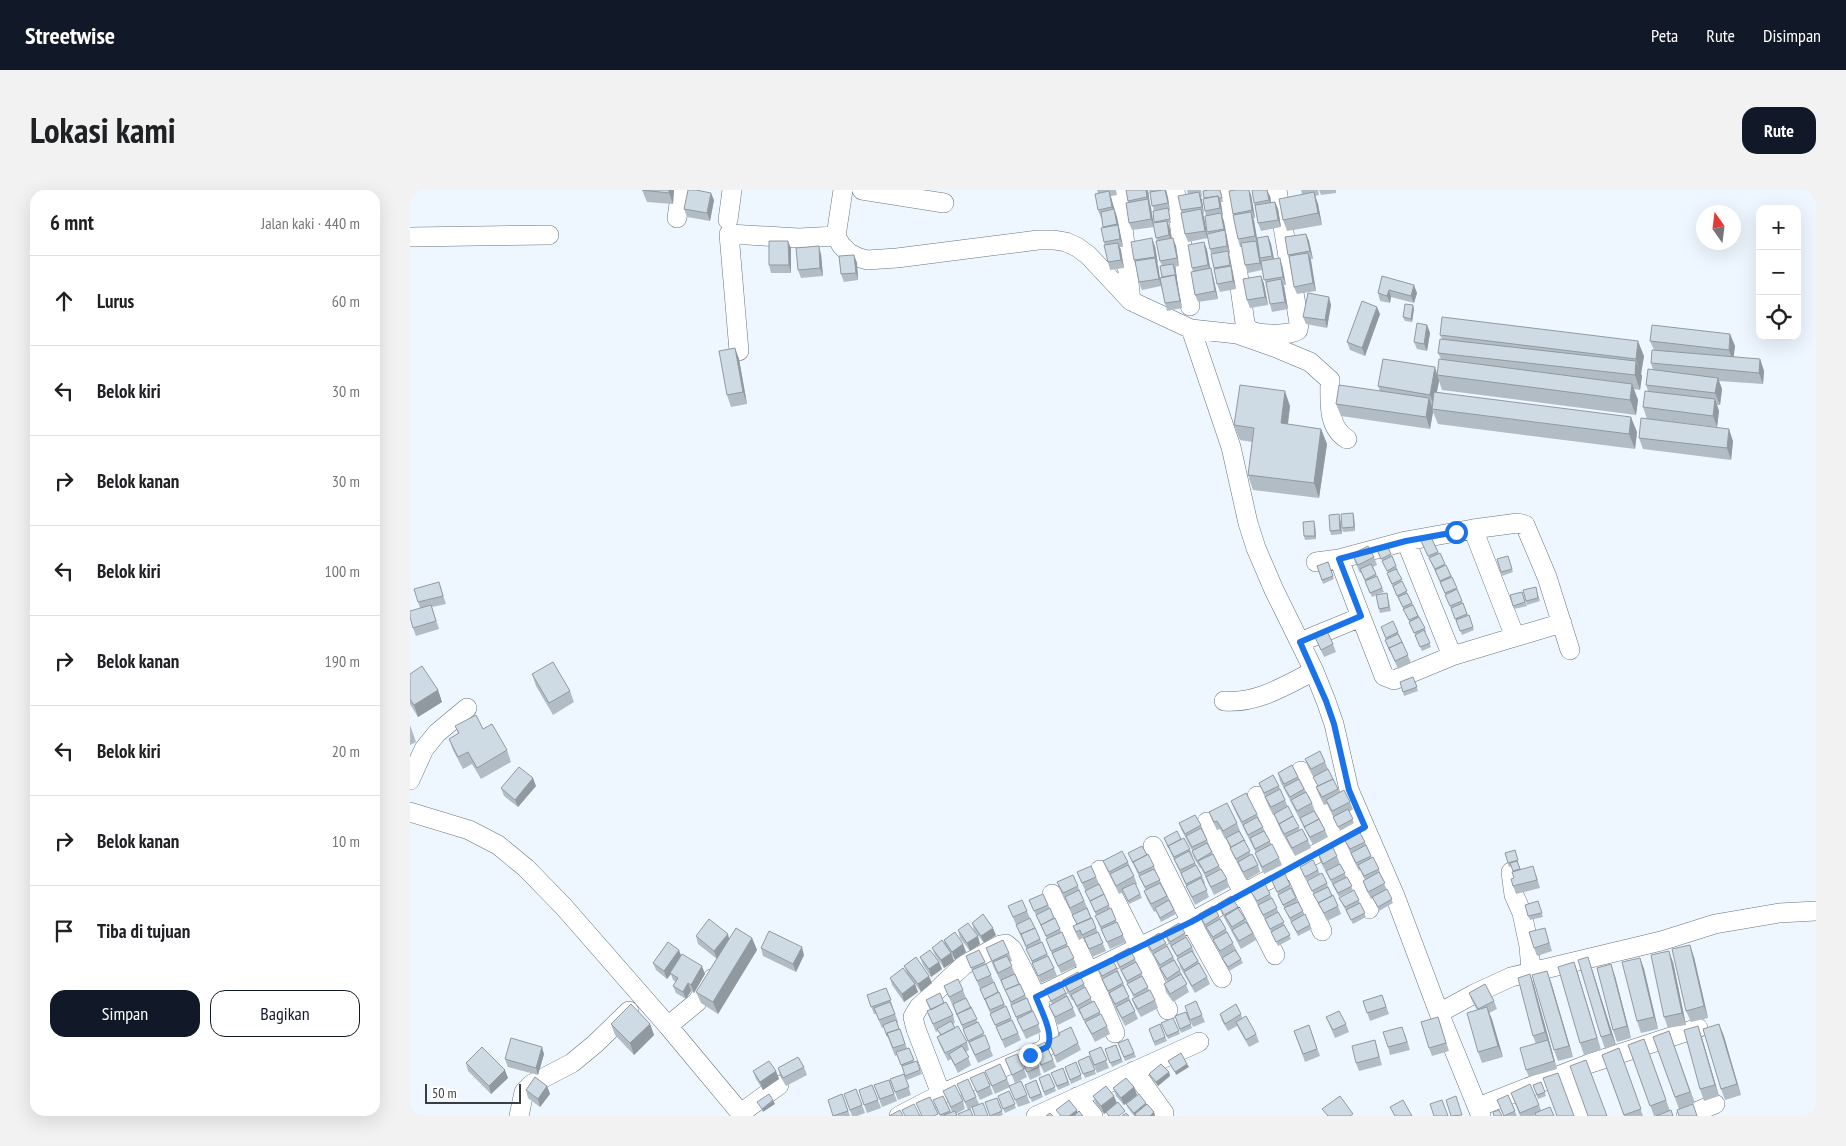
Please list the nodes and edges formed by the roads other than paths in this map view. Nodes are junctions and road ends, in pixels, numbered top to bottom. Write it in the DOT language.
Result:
graph roads {
  1 [pos="682,190"];
  2 [pos="732,190"];
  3 [pos="843,190"];
  4 [pos="862,190"];
  5 [pos="1119,190"];
  6 [pos="1175,190"];
  7 [pos="1226,190"];
  8 [pos="1277,190"];
  9 [pos="944,203"];
  10 [pos="677,218"];
  11 [pos="728,220"];
  12 [pos="549,235"];
  13 [pos="836,236"];
  14 [pos="410,238"];
  15 [pos="1132,301"];
  16 [pos="1190,306"];
  17 [pos="1192,329"];
  18 [pos="739,351"];
  19 [pos="1347,439"];
  20 [pos="1473,529"];
  21 [pos="1406,541"];
  22 [pos="1339,559"];
  23 [pos="1316,562"];
  24 [pos="1361,616"];
  25 [pos="1562,623"];
  26 [pos="1515,637"];
  27 [pos="1300,642"];
  28 [pos="1570,650"];
  29 [pos="1452,656"];
  30 [pos="1314,671"];
  31 [pos="1224,701"];
  32 [pos="467,708"];
  33 [pos="1301,771"];
  34 [pos="410,780"];
  35 [pos="1257,796"];
  36 [pos="410,812"];
  37 [pos="1207,822"];
  38 [pos="1365,827"];
  39 [pos="1338,841"];
  40 [pos="1153,846"];
  41 [pos="1293,866"];
  42 [pos="1100,870"];
  43 [pos="1511,872"];
  44 [pos="1244,893"];
  45 [pos="1052,894"];
  46 [pos="1369,909"];
  47 [pos="1816,911"];
  48 [pos="1191,922"];
  49 [pos="1322,931"];
  50 [pos="1139,947"];
  51 [pos="1275,955"];
  52 [pos="721,966"];
  53 [pos="1090,972"];
  54 [pos="1531,972"];
  55 [pos="1222,978"];
  56 [pos="641,996"];
  57 [pos="1036,997"];
  58 [pos="1168,1010"];
  59 [pos="1439,1013"];
  60 [pos="668,1026"];
  61 [pos="1698,1028"];
  62 [pos="1115,1032"];
  63 [pos="1199,1042"];
  64 [pos="1134,1071"];
  65 [pos="1564,1074"];
  66 [pos="779,1085"];
  67 [pos="941,1094"];
  68 [pos="1077,1097"];
  69 [pos="1715,1104"];
  70 [pos="1480,1112"];
  71 [pos="1164,1113"];
  72 [pos="742,1115"];
  73 [pos="519,1116"];
  74 [pos="899,1116"];
  75 [pos="1036,1116"];
  76 [pos="1093,1116"];
  77 [pos="1581,1116"];
  78 [pos="1686,1116"];
  1 -- 10 [label="street"];
  2 -- 11 [label="street"];
  3 -- 13 [label="street"];
  4 -- 9 [label="street"];
  5 -- 15 [label="street"];
  6 -- 16 [label="street"];
  7 -- 8 [label="street"];
  12 -- 14 [label="street"];
  13 -- 15 [label="street"];
  13 -- 18 [label="street"];
  15 -- 17 [label="street"];
  17 -- 19 [label="street"];
  17 -- 27 [label="street"];
  20 -- 21 [label="street"];
  20 -- 25 [label="street"];
  20 -- 26 [label="street"];
  21 -- 22 [label="street"];
  21 -- 29 [label="street"];
  22 -- 23 [label="street"];
  22 -- 24 [label="street"];
  24 -- 27 [label="street"];
  24 -- 29 [label="street"];
  25 -- 26 [label="street"];
  25 -- 28 [label="street"];
  26 -- 29 [label="street"];
  27 -- 30 [label="street"];
  30 -- 31 [label="street"];
  30 -- 38 [label="street"];
  32 -- 34 [label="street"];
  33 -- 39 [label="street"];
  35 -- 41 [label="street"];
  36 -- 56 [label="street"];
  37 -- 44 [label="street"];
  38 -- 39 [label="street"];
  38 -- 59 [label="street"];
  39 -- 41 [label="street"];
  39 -- 46 [label="street"];
  40 -- 48 [label="street"];
  41 -- 44 [label="street"];
  41 -- 49 [label="street"];
  42 -- 50 [label="street"];
  43 -- 54 [label="street"];
  44 -- 48 [label="street"];
  44 -- 51 [label="street"];
  45 -- 53 [label="street"];
  47 -- 54 [label="street"];
  48 -- 50 [label="street"];
  48 -- 55 [label="street"];
  50 -- 53 [label="street"];
  50 -- 58 [label="street"];
  52 -- 60 [label="street"];
  53 -- 57 [label="street"];
  53 -- 62 [label="street"];
  54 -- 59 [label="street"];
  56 -- 60 [label="street"];
  56 -- 73 [label="street"];
  57 -- 67 [label="street"];
  57 -- 67 [label="street"];
  59 -- 70 [label="street"];
  60 -- 72 [label="street"];
  61 -- 65 [label="street"];
  63 -- 64 [label="street"];
  64 -- 68 [label="street"];
  64 -- 71 [label="street"];
  65 -- 70 [label="street"];
  65 -- 77 [label="street"];
  66 -- 72 [label="street"];
  67 -- 74 [label="street"];
  68 -- 75 [label="street"];
  68 -- 76 [label="street"];
  69 -- 78 [label="street"];
}
